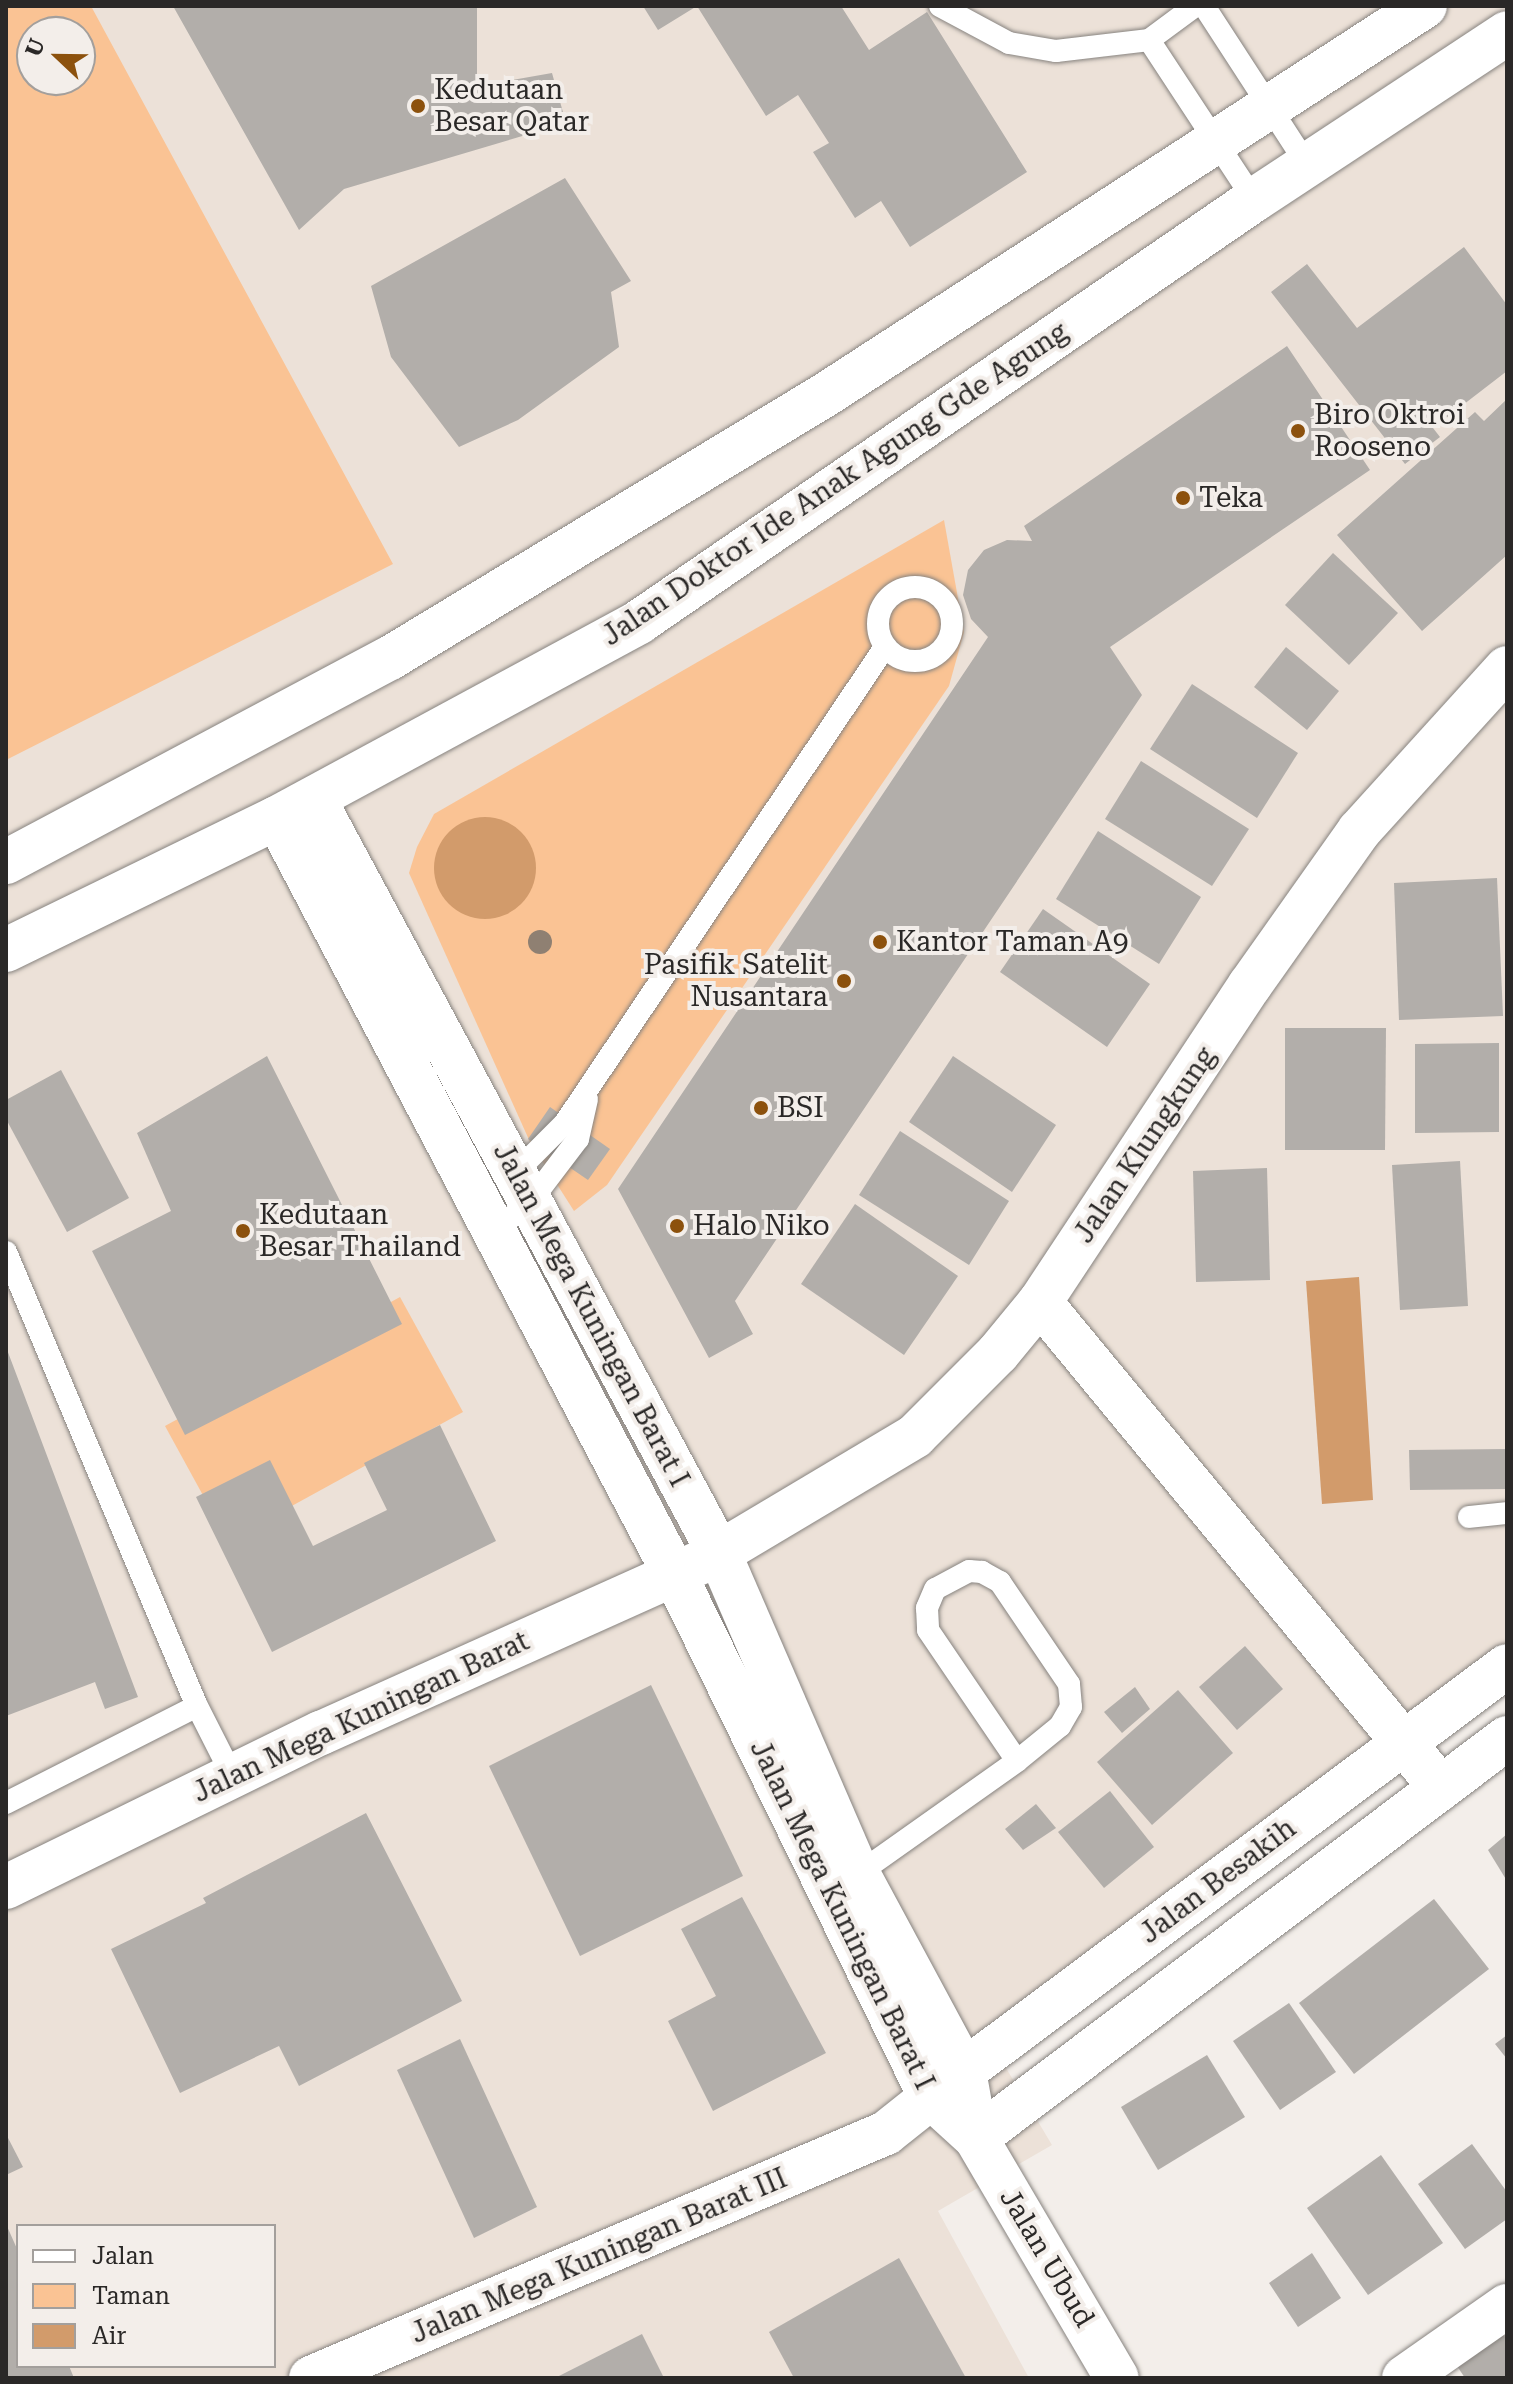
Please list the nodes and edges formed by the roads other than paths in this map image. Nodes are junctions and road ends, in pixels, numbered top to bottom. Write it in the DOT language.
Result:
graph roads {
  1 [pos="940,6"];
  2 [pos="1195,6"];
  3 [pos="1204,6"];
  4 [pos="1425,6"];
  5 [pos="1507,33"];
  6 [pos="1149,40"];
  7 [pos="1271,109"];
  8 [pos="1216,143"];
  9 [pos="1308,166"];
  10 [pos="1254,200"];
  11 [pos="885,647"];
  12 [pos="1507,668"];
  13 [pos="296,809"];
  14 [pos="6,862"];
  15 [pos="6,950"];
  16 [pos="524,1190"];
  17 [pos="488,1219"];
  18 [pos="6,1252"];
  19 [pos="1040,1302"];
  20 [pos="1507,1513"];
  21 [pos="1469,1517"];
  22 [pos="719,1553"];
  23 [pos="675,1575"];
  24 [pos="1507,1666"];
  25 [pos="197,1706"];
  26 [pos="1507,1738"];
  27 [pos="1405,1742"];
  28 [pos="1017,1761"];
  29 [pos="232,1775"];
  30 [pos="1441,1788"];
  31 [pos="6,1803"];
  32 [pos="844,1884"];
  33 [pos="6,1887"];
  34 [pos="947,2084"];
  35 [pos="886,2133"];
  36 [pos="976,2138"];
  37 [pos="1507,2306"];
  38 [pos="311,2378"];
  39 [pos="1117,2378"];
  40 [pos="1404,2378"];
  1 -- 6 [label="lane"];
  2 -- 6 [label="lane"];
  3 -- 7 [label="lane"];
  4 -- 7 [label="street"];
  5 -- 9 [label="street, Jalan Doktor Ide Anak Agung Gde Agung"];
  6 -- 8 [label="lane"];
  7 -- 8 [label="street"];
  7 -- 9 [label="lane"];
  8 -- 10 [label="lane"];
  8 -- 14 [label="street"];
  9 -- 10 [label="street, Jalan Doktor Ide Anak Agung Gde Agung"];
  10 -- 13 [label="street, Jalan Doktor Ide Anak Agung Gde Agung"];
  11 -- 16 [label="lane"];
  12 -- 19 [label="street, Jalan Klungkung"];
  13 -- 15 [label="street, Jalan Doktor Ide Anak Agung Gde Agung"];
  13 -- 16 [label="street, Jalan Mega Kuningan Barat I"];
  13 -- 17 [label="street, Jalan Mega Kuningan Barat I"];
  16 -- 17 [label="lane"];
  16 -- 22 [label="street, Jalan Mega Kuningan Barat I"];
  17 -- 23 [label="street, Jalan Mega Kuningan Barat I"];
  18 -- 25 [label="lane"];
  19 -- 22 [label="street, Jalan Klungkung"];
  19 -- 27 [label="street"];
  20 -- 21 [label="lane"];
  22 -- 23 [label="street, Jalan Mega Kuningan Barat"];
  22 -- 32 [label="street, Jalan Mega Kuningan Barat I"];
  23 -- 29 [label="street, Jalan Mega Kuningan Barat"];
  23 -- 32 [label="street, Jalan Mega Kuningan Barat I"];
  24 -- 27 [label="street, Jalan Besakih"];
  25 -- 29 [label="lane"];
  25 -- 31 [label="lane"];
  26 -- 30 [label="street"];
  27 -- 30 [label="street"];
  27 -- 34 [label="street, Jalan Besakih"];
  28 -- 28 [label="lane"];
  28 -- 32 [label="lane"];
  29 -- 33 [label="street, Jalan Mega Kuningan Barat"];
  30 -- 36 [label="street"];
  32 -- 34 [label="street, Jalan Mega Kuningan Barat I"];
  34 -- 35 [label="street, Jalan Mega Kuningan Barat III"];
  34 -- 36 [label="street, Jalan Mega Kuningan Barat I"];
  35 -- 36 [label="street, Jalan Mega Kuningan Barat III"];
  35 -- 38 [label="street, Jalan Mega Kuningan Barat III"];
  36 -- 39 [label="street, Jalan Ubud"];
  37 -- 40 [label="street"];
}
